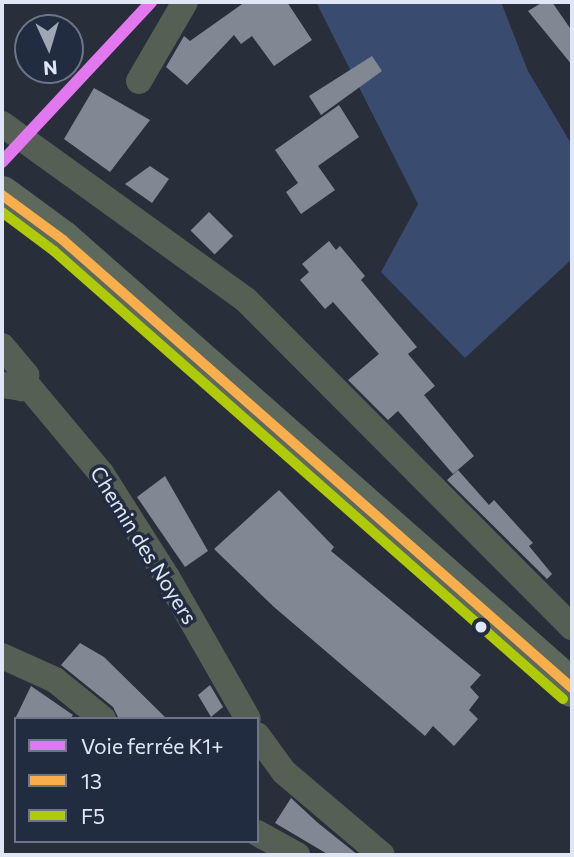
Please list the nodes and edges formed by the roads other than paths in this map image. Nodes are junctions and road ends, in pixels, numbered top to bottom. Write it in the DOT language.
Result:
graph roads {
  1 [pos="185,2"];
  2 [pos="139,81"];
  3 [pos="2,124"];
  4 [pos="2,195"];
  5 [pos="2,346"];
  6 [pos="13,383"];
  7 [pos="572,627"];
  8 [pos="2,656"];
  9 [pos="572,688"];
  10 [pos="101,717"];
  11 [pos="247,717"];
  12 [pos="259,738"];
  13 [pos="259,834"];
  14 [pos="298,855"];
  15 [pos="382,855"];
  1 -- 2 [label="street"];
  3 -- 7 [label="street"];
  4 -- 9 [label="main road"];
  5 -- 6 [label="street, Chemin des Noyers"];
  6 -- 11 [label="street, Chemin des Noyers"];
  8 -- 10 [label="street"];
  12 -- 15 [label="street"];
  13 -- 14 [label="street"];
}
